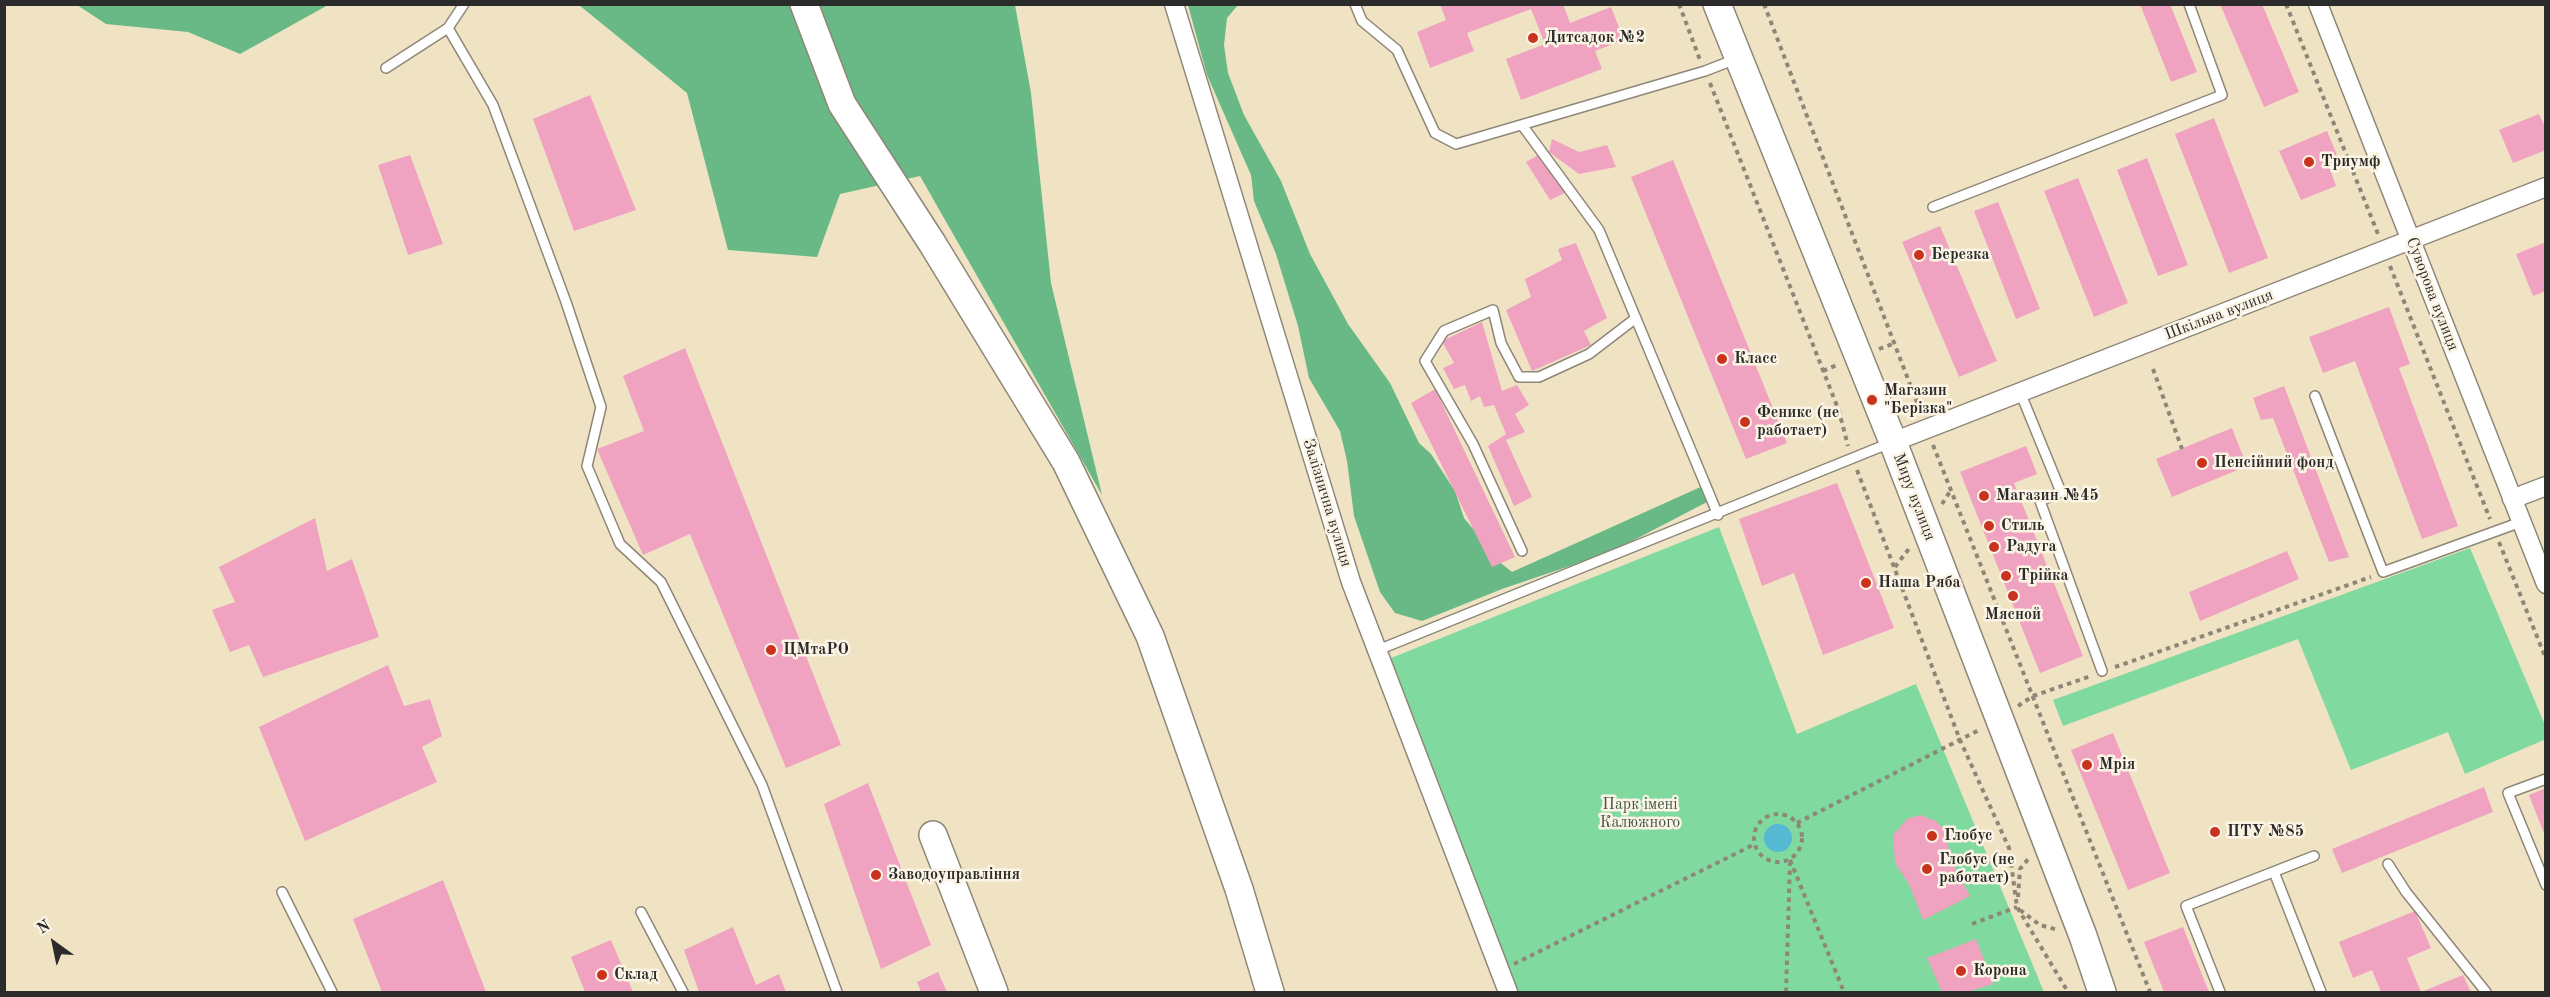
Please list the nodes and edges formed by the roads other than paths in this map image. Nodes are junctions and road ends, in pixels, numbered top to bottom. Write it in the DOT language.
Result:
graph roads {
  1 [pos="464,4"];
  2 [pos="804,4"];
  3 [pos="1174,4"];
  4 [pos="1355,4"];
  5 [pos="1717,4"];
  6 [pos="2189,4"];
  7 [pos="2319,4"];
  8 [pos="448,28"];
  9 [pos="1738,58"];
  10 [pos="386,68"];
  11 [pos="1522,125"];
  12 [pos="2546,187"];
  13 [pos="1933,207"];
  14 [pos="2411,240"];
  15 [pos="1636,318"];
  16 [pos="2020,392"];
  17 [pos="2315,396"];
  18 [pos="1893,442"];
  19 [pos="2546,486"];
  20 [pos="2512,499"];
  21 [pos="1718,514"];
  22 [pos="2521,522"];
  23 [pos="1522,550"];
  24 [pos="2546,584"];
  25 [pos="1378,650"];
  26 [pos="2102,671"];
  27 [pos="2546,779"];
  28 [pos="933,835"];
  29 [pos="2314,856"];
  30 [pos="2388,864"];
  31 [pos="2274,872"];
  32 [pos="2546,885"];
  33 [pos="282,891"];
  34 [pos="640,912"];
  35 [pos="2321,992"];
  36 [pos="332,993"];
  37 [pos="683,993"];
  38 [pos="837,993"];
  39 [pos="994,993"];
  40 [pos="1270,993"];
  41 [pos="1508,993"];
  42 [pos="2102,993"];
  43 [pos="2220,993"];
  44 [pos="2486,993"];
  1 -- 8 [label="lane"];
  2 -- 40 [label="street"];
  3 -- 25 [label="street, Залізнична вулиця"];
  4 -- 11 [label="lane"];
  5 -- 9 [label="street, Миру вулиця"];
  6 -- 13 [label="lane"];
  7 -- 14 [label="street, Суворова вулиця"];
  8 -- 10 [label="lane"];
  8 -- 38 [label="lane"];
  9 -- 11 [label="lane"];
  9 -- 18 [label="street, Миру вулиця"];
  11 -- 15 [label="lane"];
  12 -- 14 [label="street, Шкільна вулиця"];
  14 -- 16 [label="street, Шкільна вулиця"];
  14 -- 20 [label="street, Суворова вулиця"];
  15 -- 21 [label="lane"];
  15 -- 23 [label="lane"];
  16 -- 18 [label="street, Шкільна вулиця"];
  16 -- 26 [label="lane"];
  17 -- 22 [label="lane"];
  18 -- 21 [label="lane"];
  18 -- 42 [label="street, Миру вулиця"];
  19 -- 20 [label="street"];
  20 -- 22 [label="street, Суворова вулиця"];
  21 -- 25 [label="lane"];
  22 -- 24 [label="street, Суворова вулиця"];
  25 -- 41 [label="street, Залізнична вулиця"];
  27 -- 32 [label="lane"];
  28 -- 39 [label="street"];
  29 -- 31 [label="lane"];
  30 -- 44 [label="lane"];
  31 -- 35 [label="lane"];
  31 -- 43 [label="lane"];
  33 -- 36 [label="lane"];
  34 -- 37 [label="lane"];
}
